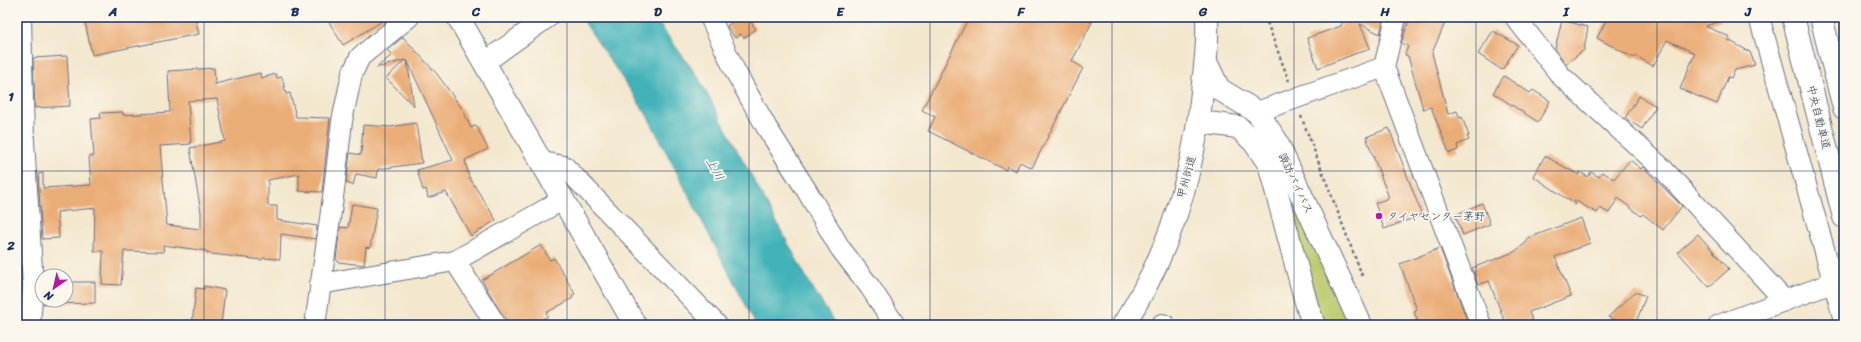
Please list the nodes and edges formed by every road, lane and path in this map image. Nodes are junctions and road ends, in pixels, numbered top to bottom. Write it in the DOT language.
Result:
graph roads {
  1 [pos="21,17"];
  2 [pos="409,17"];
  3 [pos="458,17"];
  4 [pos="548,17"];
  5 [pos="710,17"];
  6 [pos="1207,17"];
  7 [pos="1265,17"];
  8 [pos="1396,17"];
  9 [pos="1516,17"];
  10 [pos="1759,17"];
  11 [pos="1793,17"];
  12 [pos="1820,17"];
  13 [pos="388,23"];
  14 [pos="495,54"];
  15 [pos="1206,62"];
  16 [pos="1384,67"];
  17 [pos="1291,87"];
  18 [pos="1844,108"];
  19 [pos="1257,112"];
  20 [pos="1300,113"];
  21 [pos="1200,122"];
  22 [pos="542,162"];
  23 [pos="562,200"];
  24 [pos="1844,217"];
  25 [pos="456,261"];
  26 [pos="1364,281"];
  27 [pos="1835,282"];
  28 [pos="320,284"];
  29 [pos="1785,301"];
  30 [pos="1844,320"];
  31 [pos="30,325"];
  32 [pos="314,325"];
  33 [pos="496,325"];
  34 [pos="635,325"];
  35 [pos="717,325"];
  36 [pos="895,325"];
  37 [pos="1122,325"];
  38 [pos="1161,325"];
  39 [pos="1165,325"];
  40 [pos="1314,325"];
  41 [pos="1361,325"];
  42 [pos="1481,325"];
  43 [pos="1719,325"];
  1 -- 31 [label="street"];
  2 -- 13 [label="street"];
  3 -- 22 [label="main road"];
  4 -- 14 [label="street"];
  5 -- 36 [label="street"];
  6 -- 15 [label="main road, 甲州街道"];
  7 -- 17 [label="path"];
  8 -- 16 [label="street"];
  9 -- 29 [label="street"];
  10 -- 27 [label="street"];
  11 -- 24 [label="main road, 中央自動車道"];
  12 -- 18 [label="main road"];
  13 -- 28 [label="street"];
  15 -- 19 [label="main road, 諏訪バイパス"];
  15 -- 21 [label="main road, 甲州街道"];
  16 -- 19 [label="street"];
  16 -- 42 [label="street"];
  19 -- 41 [label="main road, 諏訪バイパス"];
  20 -- 26 [label="path"];
  21 -- 37 [label="main road, 甲州街道"];
  21 -- 40 [label="main road, 諏訪バイパス"];
  22 -- 23 [label="main road"];
  22 -- 35 [label="street"];
  23 -- 25 [label="street"];
  23 -- 34 [label="main road"];
  25 -- 28 [label="street"];
  25 -- 33 [label="street"];
  27 -- 29 [label="street"];
  27 -- 30 [label="street"];
  28 -- 32 [label="street"];
  29 -- 43 [label="street"];
  38 -- 39 [label="street"];
}
